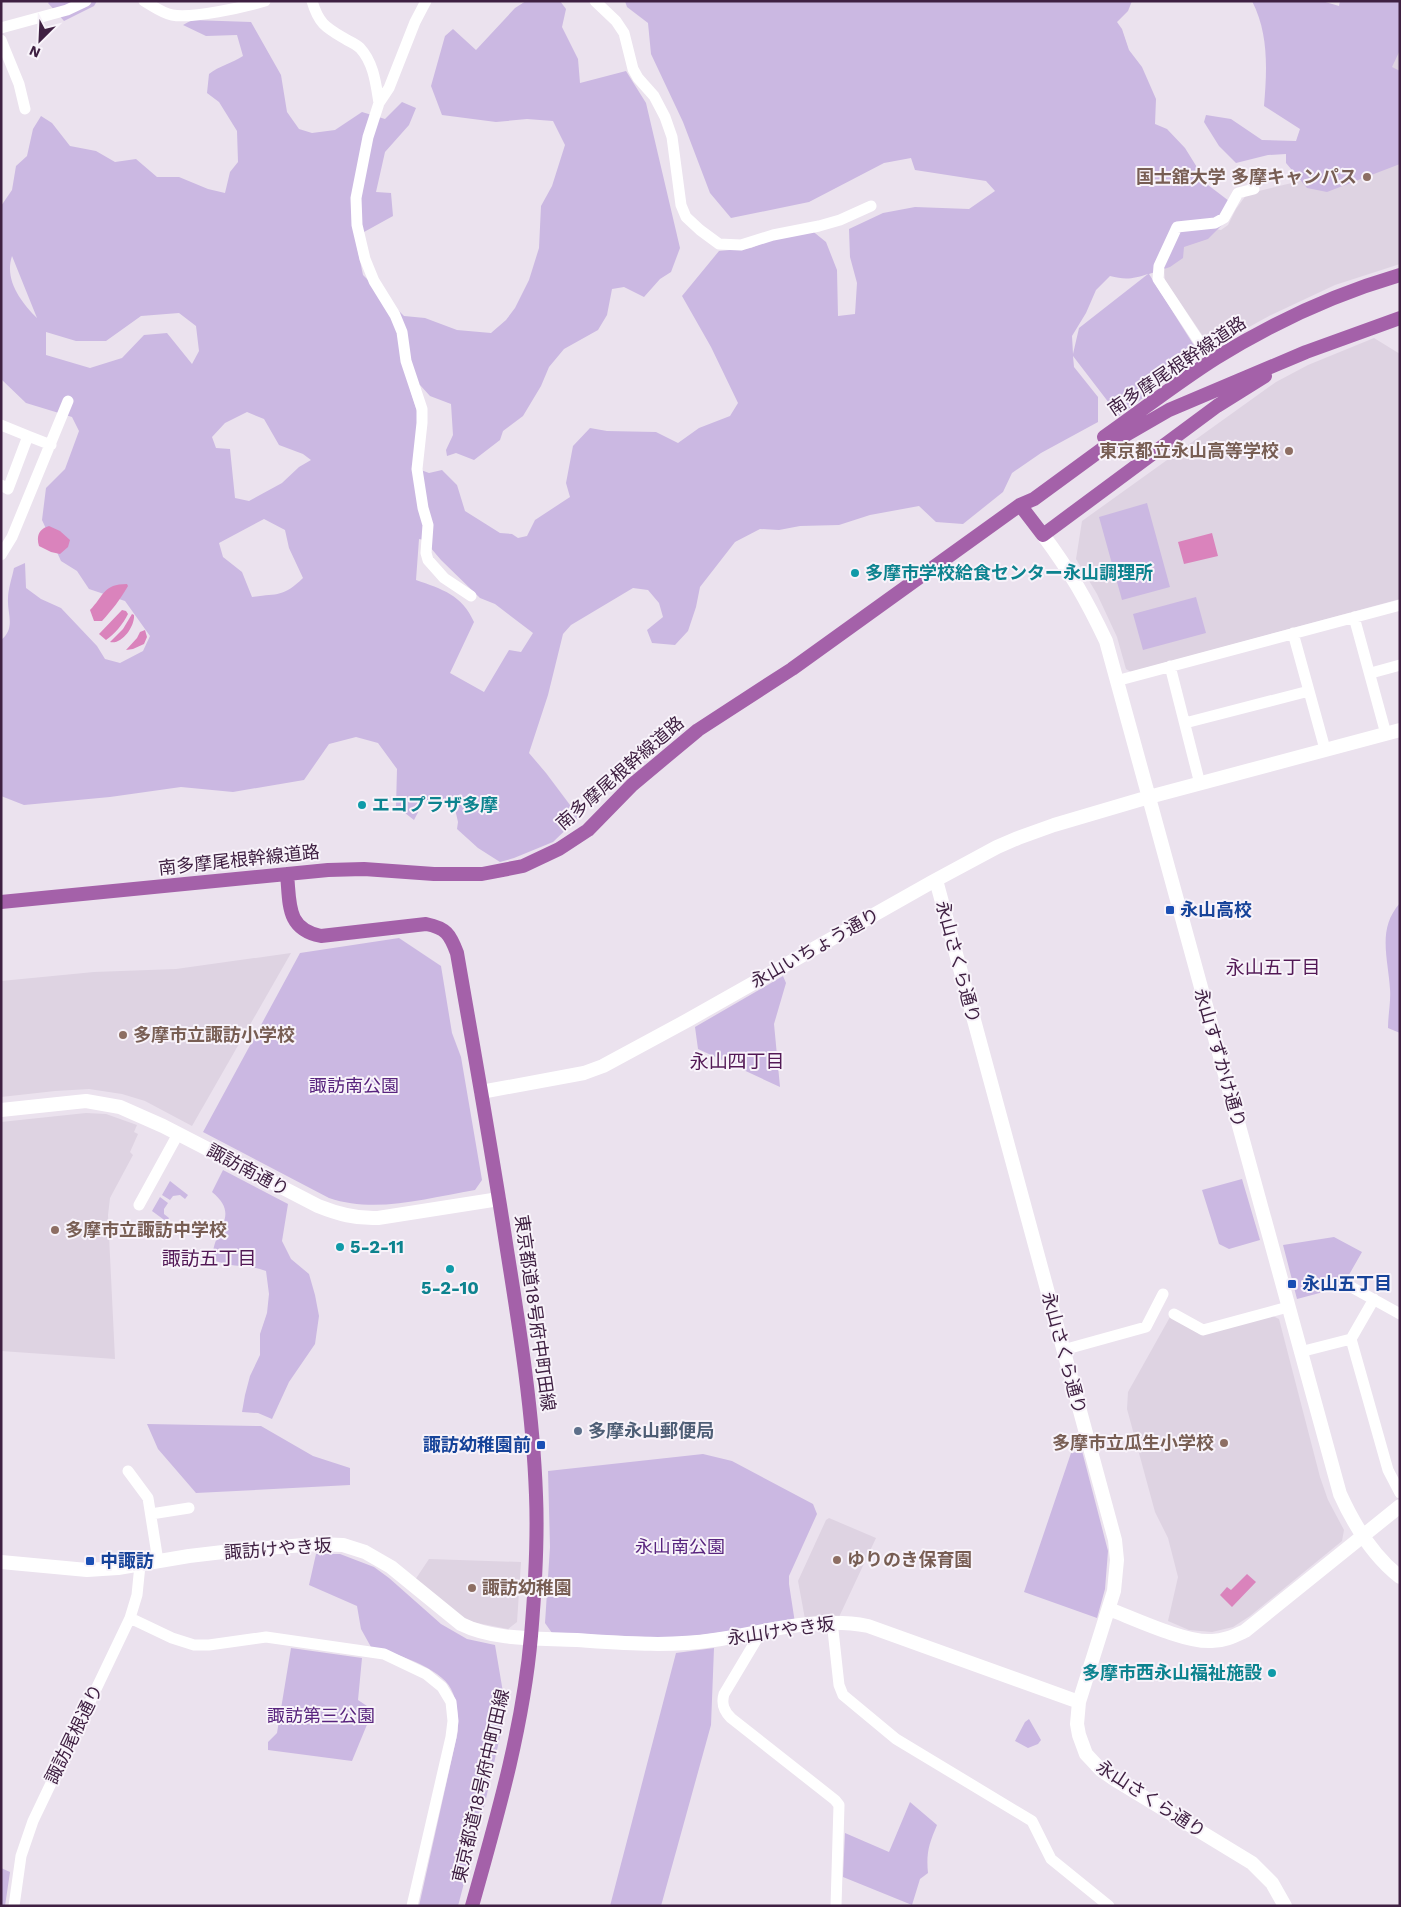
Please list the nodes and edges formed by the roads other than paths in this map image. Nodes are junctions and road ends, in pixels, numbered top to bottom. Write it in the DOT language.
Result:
graph roads {
  1 [pos="86,1"];
  2 [pos="144,1"];
  3 [pos="265,1"];
  4 [pos="312,1"];
  5 [pos="426,1"];
  6 [pos="595,1"];
  7 [pos="1,28"];
  8 [pos="1,40"];
  9 [pos="379,103"];
  10 [pos="25,109"];
  11 [pos="1254,189"];
  12 [pos="871,206"];
  13 [pos="1400,275"];
  14 [pos="1400,318"];
  15 [pos="1306,352"];
  16 [pos="1212,361"];
  17 [pos="68,401"];
  18 [pos="1,425"];
  19 [pos="28,436"];
  20 [pos="51,445"];
  21 [pos="1,485"];
  22 [pos="1020,505"];
  23 [pos="1,531"];
  24 [pos="1043,535"];
  25 [pos="12,537"];
  26 [pos="1,555"];
  27 [pos="471,596"];
  28 [pos="1400,605"];
  29 [pos="1354,617"];
  30 [pos="1294,633"];
  31 [pos="1400,665"];
  32 [pos="1170,666"];
  33 [pos="1371,673"];
  34 [pos="1116,681"];
  35 [pos="1309,690"];
  36 [pos="1185,724"];
  37 [pos="1393,732"];
  38 [pos="1325,750"];
  39 [pos="1200,784"];
  40 [pos="1149,798"];
  41 [pos="287,874"];
  42 [pos="936,880"];
  43 [pos="1,902"];
  44 [pos="481,1092"];
  45 [pos="1,1110"];
  46 [pos="178,1134"];
  47 [pos="499,1199"];
  48 [pos="139,1205"];
  49 [pos="1344,1282"];
  50 [pos="1163,1294"];
  51 [pos="1374,1299"];
  52 [pos="1288,1307"];
  53 [pos="1174,1314"];
  54 [pos="1400,1314"];
  55 [pos="1351,1339"];
  56 [pos="1063,1350"];
  57 [pos="1300,1352"];
  58 [pos="128,1471"];
  59 [pos="1400,1493"];
  60 [pos="1400,1506"];
  61 [pos="189,1508"];
  62 [pos="151,1514"];
  63 [pos="1362,1536"];
  64 [pos="158,1561"];
  65 [pos="1,1562"];
  66 [pos="140,1565"];
  67 [pos="1400,1577"];
  68 [pos="1109,1609"];
  69 [pos="130,1618"];
  70 [pos="832,1622"];
  71 [pos="762,1632"];
  72 [pos="530,1638"];
  73 [pos="1079,1702"];
  74 [pos="14,1906"];
  75 [pos="412,1906"];
  76 [pos="472,1906"];
  77 [pos="836,1906"];
  78 [pos="1109,1906"];
  79 [pos="1285,1906"];
  1 -- 7 [label="street"];
  2 -- 3 [label="street"];
  4 -- 9 [label="street"];
  5 -- 9 [label="street"];
  6 -- 12 [label="street"];
  8 -- 10 [label="street"];
  9 -- 27 [label="street"];
  11 -- 16 [label="street"];
  13 -- 16 [label="main road, 南多摩尾根幹線道路"];
  14 -- 15 [label="main road, 南多摩尾根幹線道路"];
  15 -- 22 [label="main road, 南多摩尾根幹線道路"];
  15 -- 24 [label="main road"];
  16 -- 22 [label="main road, 南多摩尾根幹線道路"];
  17 -- 20 [label="street"];
  18 -- 19 [label="street"];
  19 -- 20 [label="street"];
  19 -- 21 [label="street"];
  20 -- 25 [label="street"];
  22 -- 24 [label="main road"];
  22 -- 41 [label="main road, 南多摩尾根幹線道路"];
  23 -- 25 [label="street"];
  24 -- 34 [label="street, 永山すずかけ通り"];
  25 -- 26 [label="street"];
  28 -- 29 [label="street"];
  29 -- 30 [label="street"];
  29 -- 33 [label="street"];
  30 -- 32 [label="street"];
  30 -- 35 [label="street"];
  31 -- 33 [label="street"];
  32 -- 34 [label="street"];
  32 -- 36 [label="street"];
  33 -- 37 [label="street"];
  34 -- 40 [label="street, 永山すずかけ通り"];
  35 -- 36 [label="street"];
  35 -- 38 [label="street"];
  36 -- 39 [label="street"];
  37 -- 38 [label="street, 永山いちょう通り"];
  38 -- 39 [label="street, 永山いちょう通り"];
  39 -- 40 [label="street, 永山いちょう通り"];
  40 -- 42 [label="street, 永山いちょう通り"];
  40 -- 52 [label="street, 永山すずかけ通り"];
  41 -- 43 [label="main road, 南多摩尾根幹線道路"];
  41 -- 44 [label="main road, 東京都道18号府中町田線"];
  42 -- 44 [label="street, 永山いちょう通り"];
  42 -- 56 [label="street, 永山さくら通り"];
  44 -- 47 [label="main road, 東京都道18号府中町田線"];
  45 -- 46 [label="street, 諏訪南通り"];
  46 -- 47 [label="street, 諏訪南通り"];
  46 -- 48 [label="street"];
  47 -- 72 [label="main road, 東京都道18号府中町田線"];
  49 -- 51 [label="street"];
  50 -- 56 [label="street"];
  51 -- 54 [label="street"];
  51 -- 55 [label="street"];
  52 -- 53 [label="street"];
  52 -- 57 [label="street, 永山すずかけ通り"];
  55 -- 57 [label="street"];
  55 -- 59 [label="street"];
  56 -- 68 [label="street, 永山さくら通り"];
  57 -- 63 [label="street, 永山すずかけ通り"];
  58 -- 62 [label="street"];
  60 -- 63 [label="street"];
  61 -- 62 [label="street"];
  62 -- 64 [label="street"];
  63 -- 67 [label="street, 永山すずかけ通り"];
  63 -- 68 [label="street"];
  64 -- 66 [label="street, 諏訪けやき坂"];
  64 -- 72 [label="street, 諏訪けやき坂"];
  65 -- 66 [label="street, 諏訪けやき坂"];
  66 -- 69 [label="street, 諏訪尾根通り"];
  68 -- 73 [label="street, 永山さくら通り"];
  69 -- 74 [label="street, 諏訪尾根通り"];
  69 -- 75 [label="street"];
  70 -- 71 [label="street, 永山けやき坂"];
  70 -- 73 [label="street, 永山けやき坂"];
  70 -- 78 [label="street"];
  71 -- 72 [label="street, 永山けやき坂"];
  71 -- 77 [label="street"];
  72 -- 76 [label="main road, 東京都道18号府中町田線"];
  73 -- 79 [label="street, 永山さくら通り"];
}
